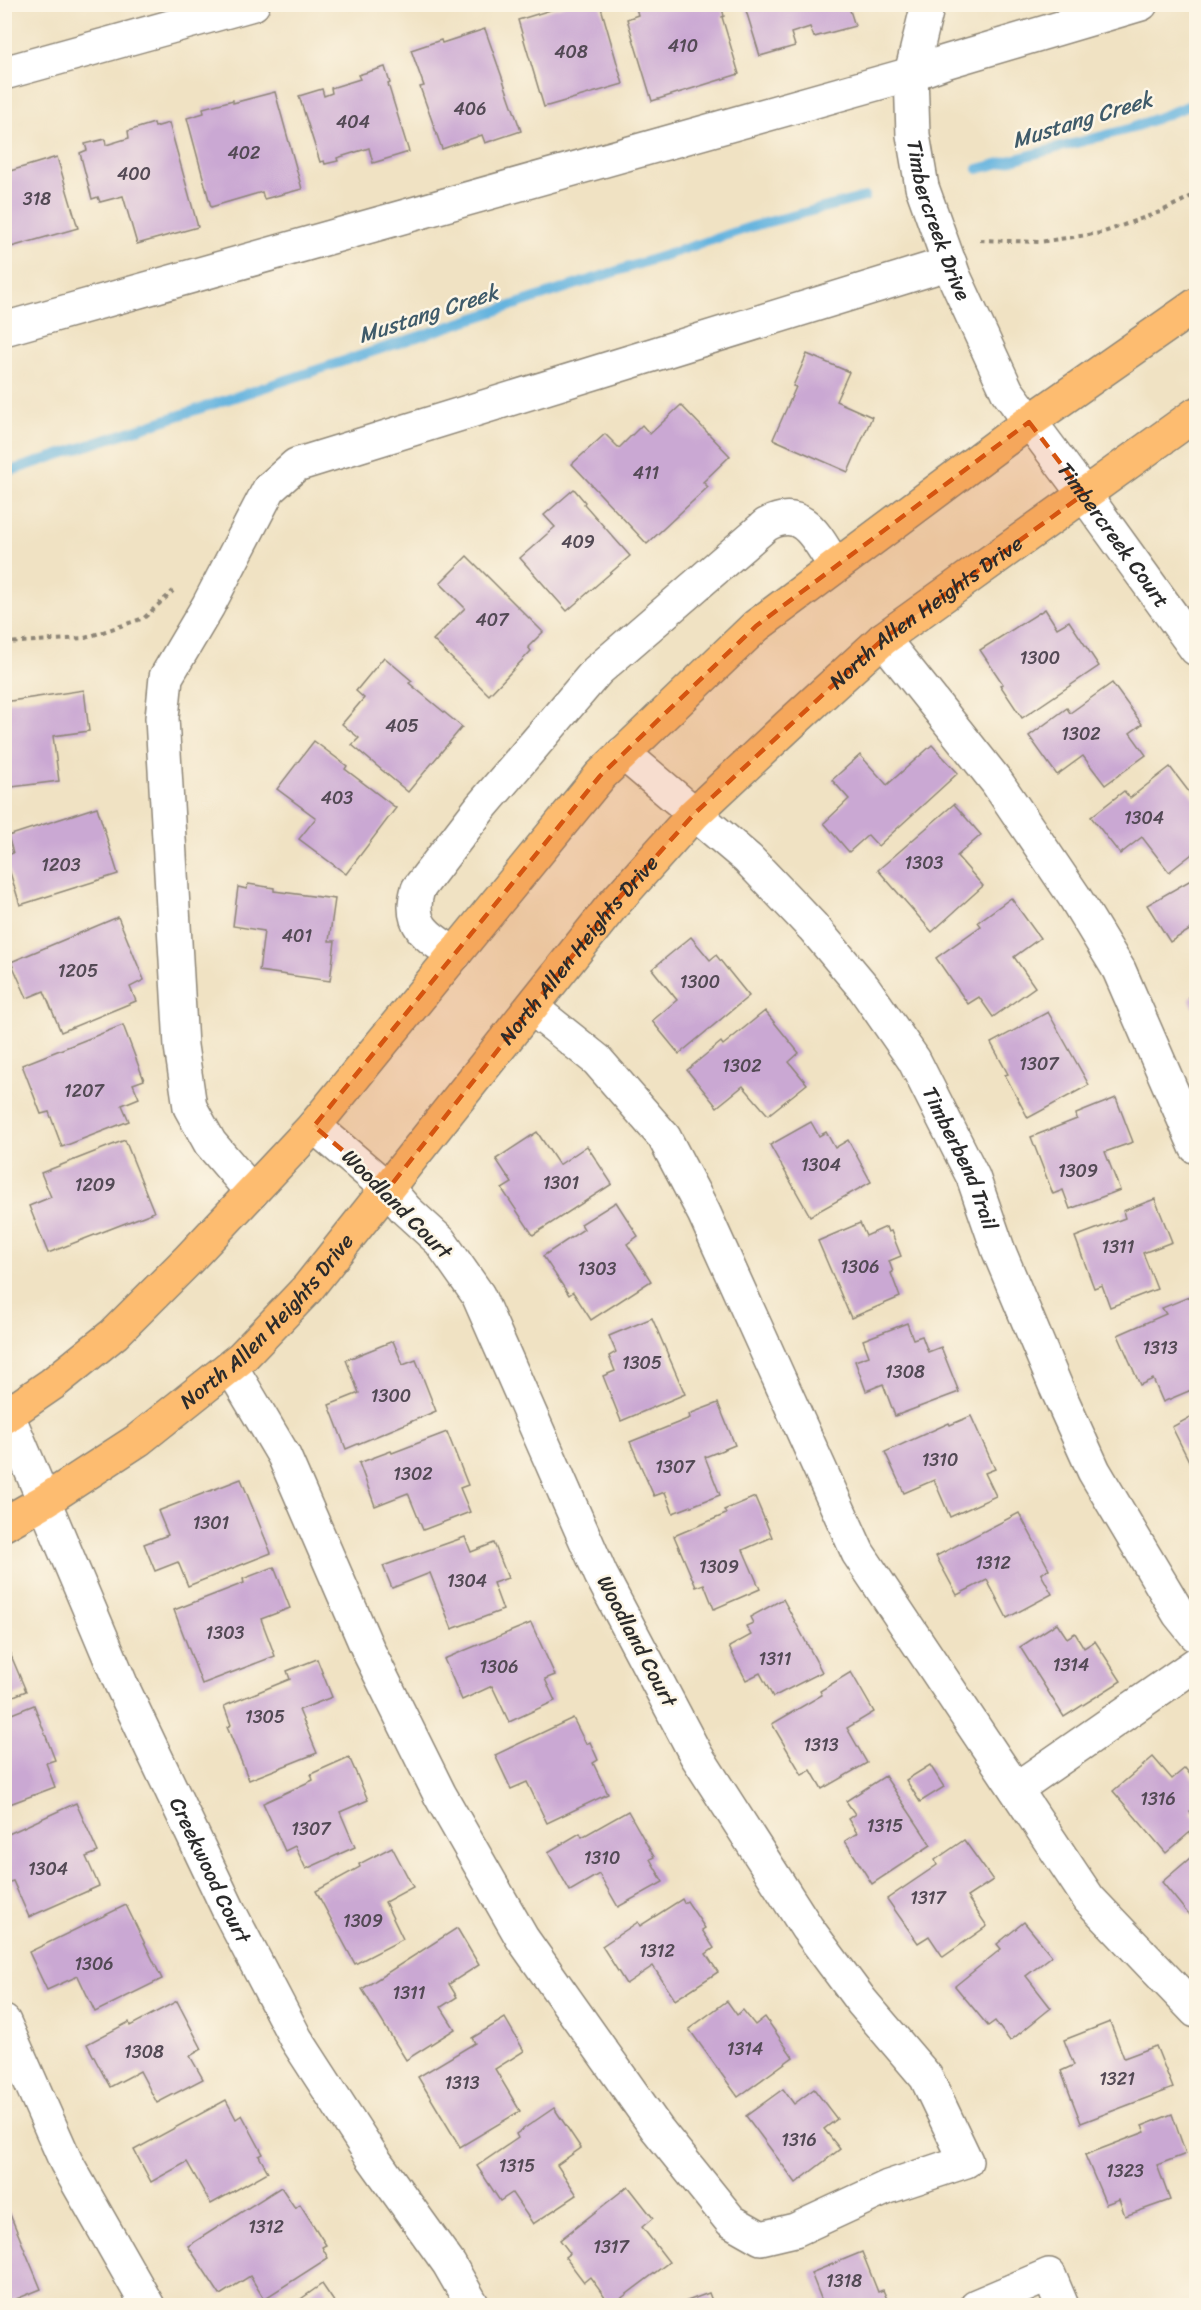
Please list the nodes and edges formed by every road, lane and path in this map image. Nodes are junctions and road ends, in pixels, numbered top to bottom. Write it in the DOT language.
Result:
graph roads {
  1 [pos="253,4"];
  2 [pos="928,4"];
  3 [pos="1141,4"];
  4 [pos="205,11"];
  5 [pos="4,73"];
  6 [pos="911,74"];
  7 [pos="1197,194"];
  8 [pos="975,240"];
  9 [pos="950,263"];
  10 [pos="1197,304"];
  11 [pos="4,329"];
  12 [pos="1197,414"];
  13 [pos="1029,422"];
  14 [pos="1084,494"];
  15 [pos="835,566"];
  16 [pos="884,639"];
  17 [pos="1197,649"];
  18 [pos="623,753"];
  19 [pos="694,814"];
  20 [pos="455,954"];
  21 [pos="532,1008"];
  22 [pos="314,1126"];
  23 [pos="1197,1147"];
  24 [pos="388,1190"];
  25 [pos="252,1192"];
  26 [pos="231,1367"];
  27 [pos="6,1412"];
  28 [pos="46,1500"];
  29 [pos="4,1524"];
  30 [pos="1197,1635"];
  31 [pos="1197,1664"];
  32 [pos="1016,1789"];
  33 [pos="1197,2011"];
  34 [pos="4,2022"];
  35 [pos="148,2306"];
  36 [pos="473,2306"];
  37 [pos="976,2306"];
  38 [pos="1062,2306"];
  1 -- 4 [label="street"];
  2 -- 6 [label="street, Timbercreek Drive"];
  3 -- 6 [label="street"];
  4 -- 5 [label="street"];
  6 -- 9 [label="street, Timbercreek Drive"];
  6 -- 11 [label="street"];
  7 -- 8 [label="path"];
  9 -- 13 [label="street, Timbercreek Drive"];
  9 -- 25 [label="street"];
  10 -- 13 [label="main road"];
  12 -- 14 [label="main road, North Allen Heights Drive"];
  13 -- 14 [label="street, Timbercreek Court"];
  13 -- 15 [label="main road"];
  14 -- 16 [label="main road, North Allen Heights Drive"];
  14 -- 17 [label="street, Timbercreek Court"];
  15 -- 18 [label="main road"];
  15 -- 20 [label="street"];
  16 -- 19 [label="main road, North Allen Heights Drive"];
  16 -- 23 [label="street"];
  18 -- 19 [label="street, Timberbend Trail"];
  18 -- 20 [label="main road"];
  19 -- 21 [label="main road, North Allen Heights Drive"];
  19 -- 30 [label="street, Timberbend Trail"];
  20 -- 22 [label="main road"];
  21 -- 24 [label="main road, North Allen Heights Drive"];
  21 -- 32 [label="street"];
  22 -- 24 [label="street, Woodland Court"];
  22 -- 25 [label="main road"];
  24 -- 26 [label="main road, North Allen Heights Drive"];
  24 -- 26 [label="street, Woodland Court"];
  25 -- 27 [label="main road"];
  26 -- 28 [label="main road, North Allen Heights Drive"];
  27 -- 28 [label="street, Creekwood Court"];
  28 -- 29 [label="main road, North Allen Heights Drive"];
  28 -- 36 [label="street, Creekwood Court"];
  31 -- 32 [label="street"];
  32 -- 33 [label="street"];
  34 -- 35 [label="street"];
  37 -- 38 [label="street"];
}
